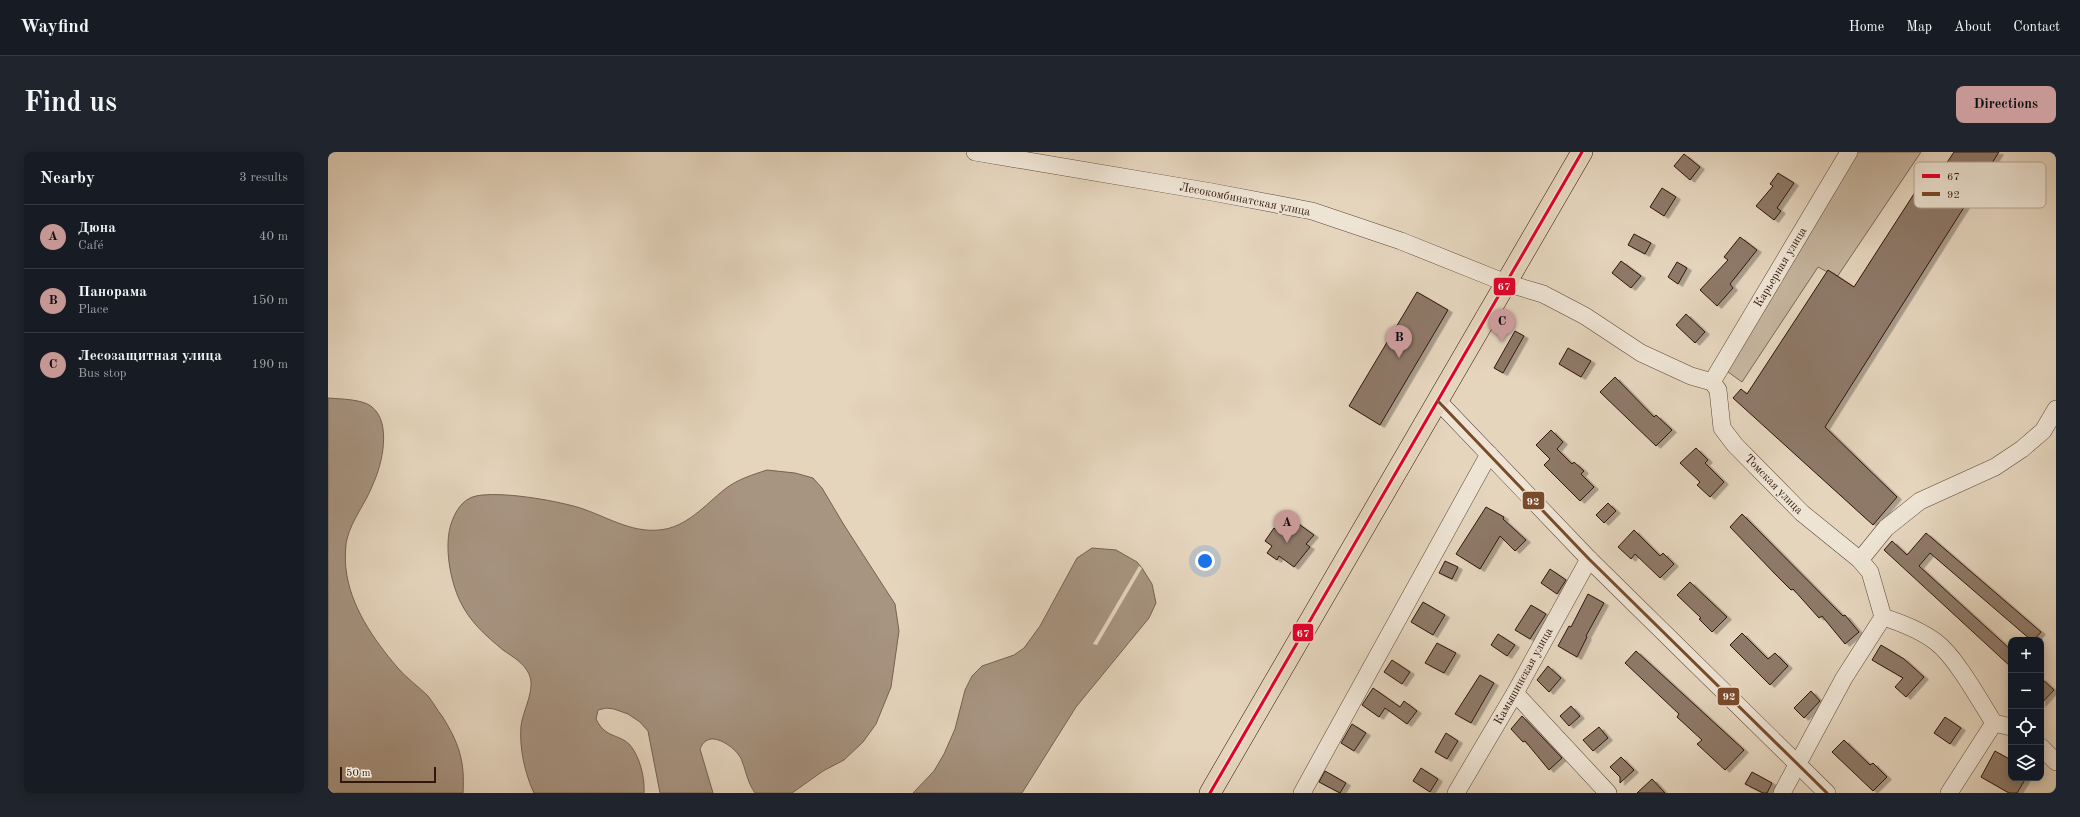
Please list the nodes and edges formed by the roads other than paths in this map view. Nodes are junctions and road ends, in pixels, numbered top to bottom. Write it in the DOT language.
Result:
graph roads {
  1 [pos="975,152"];
  2 [pos="1582,152"];
  3 [pos="1849,152"];
  4 [pos="1506,283"];
  5 [pos="1712,382"];
  6 [pos="1438,400"];
  7 [pos="2056,409"];
  8 [pos="1489,454"];
  9 [pos="1589,559"];
  10 [pos="1860,560"];
  11 [pos="1883,617"];
  12 [pos="1515,693"];
  13 [pos="1994,723"];
  14 [pos="2008,726"];
  15 [pos="2044,750"];
  16 [pos="2056,762"];
  17 [pos="1798,764"];
  18 [pos="1210,793"];
  19 [pos="1302,793"];
  20 [pos="1456,793"];
  21 [pos="1608,793"];
  22 [pos="1782,793"];
  23 [pos="1827,793"];
  24 [pos="1949,793"];
  1 -- 4 [label="street, Лесокомбинатская улица"];
  2 -- 4 [label="main road"];
  3 -- 5 [label="street, Карьерная улица"];
  4 -- 5 [label="street"];
  4 -- 6 [label="main road"];
  5 -- 10 [label="street, Томская улица"];
  6 -- 8 [label="street"];
  6 -- 18 [label="main road"];
  7 -- 10 [label="street"];
  8 -- 9 [label="street"];
  8 -- 19 [label="street"];
  9 -- 12 [label="street, Камышинская улица"];
  9 -- 17 [label="street"];
  10 -- 11 [label="street, Томская улица"];
  11 -- 13 [label="street"];
  11 -- 17 [label="street"];
  12 -- 20 [label="street, Камышинская улица"];
  12 -- 21 [label="street"];
  13 -- 14 [label="street"];
  13 -- 24 [label="street"];
  15 -- 16 [label="street"];
  17 -- 22 [label="street"];
  17 -- 23 [label="street"];
}
